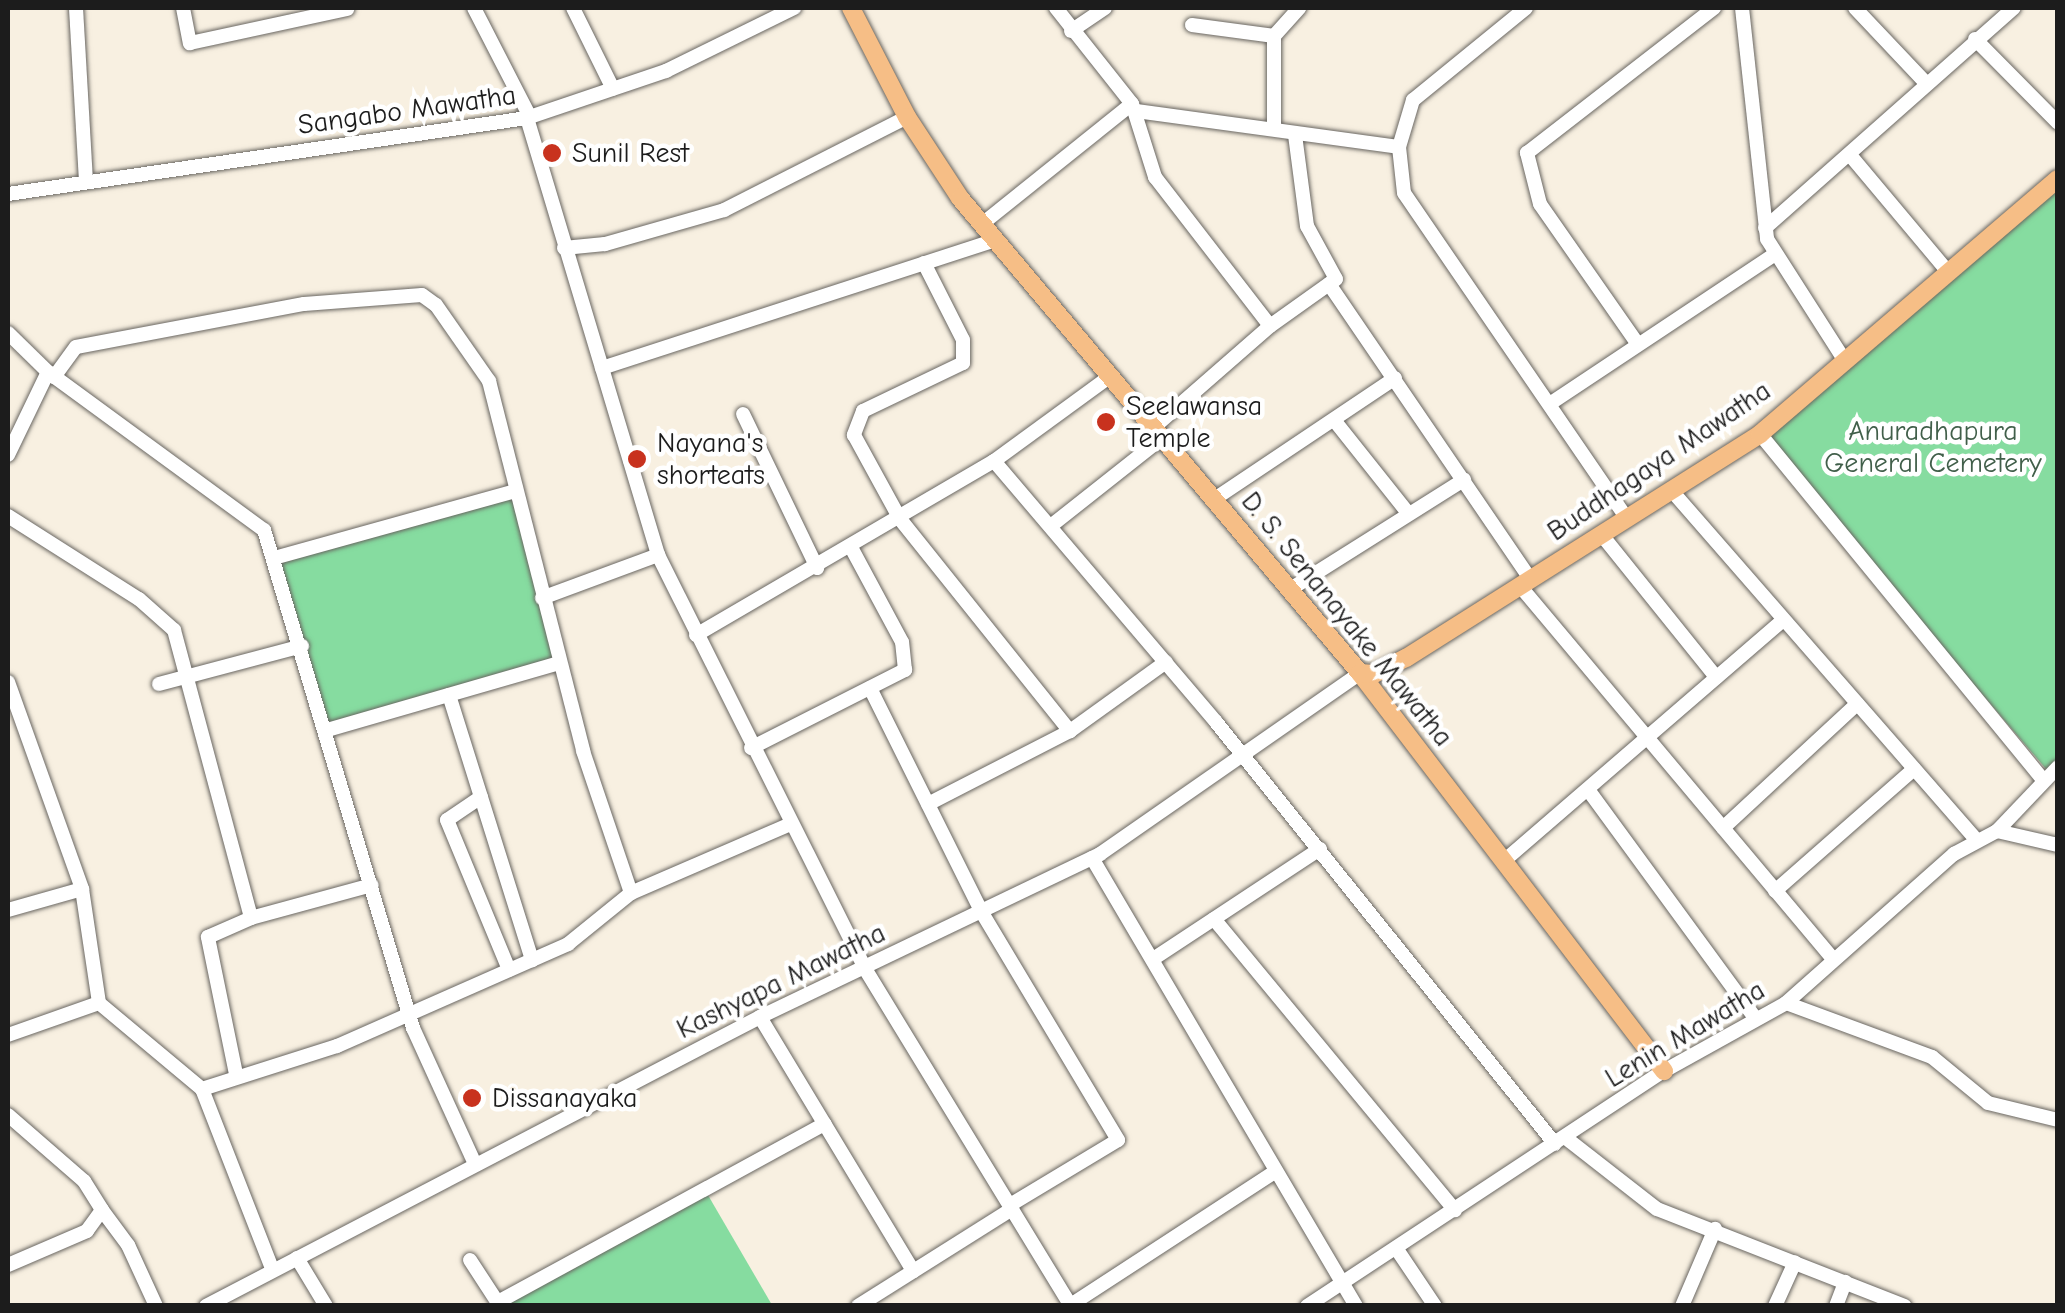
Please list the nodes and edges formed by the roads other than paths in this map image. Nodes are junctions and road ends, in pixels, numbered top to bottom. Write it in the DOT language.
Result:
graph roads {
  1 [pos="76,8"];
  2 [pos="183,8"];
  3 [pos="350,8"];
  4 [pos="474,8"];
  5 [pos="572,8"];
  6 [pos="794,8"];
  7 [pos="851,8"];
  8 [pos="1056,8"];
  9 [pos="1104,8"];
  10 [pos="1299,8"];
  11 [pos="1526,8"];
  12 [pos="1714,8"];
  13 [pos="1742,8"];
  14 [pos="1854,8"];
  15 [pos="2014,8"];
  16 [pos="1192,25"];
  17 [pos="1071,31"];
  18 [pos="1274,36"];
  19 [pos="1976,39"];
  20 [pos="1926,83"];
  21 [pos="613,89"];
  22 [pos="1134,107"];
  23 [pos="907,117"];
  24 [pos="528,118"];
  25 [pos="2058,122"];
  26 [pos="1274,129"];
  27 [pos="1295,136"];
  28 [pos="1399,147"];
  29 [pos="1850,155"];
  30 [pos="2058,179"];
  31 [pos="86,182"];
  32 [pos="8,194"];
  33 [pos="982,224"];
  34 [pos="1765,228"];
  35 [pos="995,240"];
  36 [pos="564,248"];
  37 [pos="1774,256"];
  38 [pos="924,263"];
  39 [pos="1949,273"];
  40 [pos="1329,284"];
  41 [pos="1270,326"];
  42 [pos="8,334"];
  43 [pos="1637,342"];
  44 [pos="1845,360"];
  45 [pos="602,368"];
  46 [pos="51,374"];
  47 [pos="1109,376"];
  48 [pos="1394,378"];
  49 [pos="1551,404"];
  50 [pos="743,414"];
  51 [pos="1334,420"];
  52 [pos="1157,434"];
  53 [pos="1760,434"];
  54 [pos="8,455"];
  55 [pos="994,462"];
  56 [pos="1464,480"];
  57 [pos="516,491"];
  58 [pos="1672,491"];
  59 [pos="1213,500"];
  60 [pos="1408,513"];
  61 [pos="8,516"];
  62 [pos="1627,518"];
  63 [pos="900,519"];
  64 [pos="1052,525"];
  65 [pos="1601,534"];
  66 [pos="852,548"];
  67 [pos="658,556"];
  68 [pos="274,558"];
  69 [pos="817,568"];
  70 [pos="1525,582"];
  71 [pos="1289,590"];
  72 [pos="542,598"];
  73 [pos="1783,620"];
  74 [pos="696,635"];
  75 [pos="302,646"];
  76 [pos="1166,662"];
  77 [pos="560,663"];
  78 [pos="1360,673"];
  79 [pos="1716,677"];
  80 [pos="189,678"];
  81 [pos="8,682"];
  82 [pos="158,684"];
  83 [pos="870,688"];
  84 [pos="449,695"];
  85 [pos="1857,704"];
  86 [pos="326,730"];
  87 [pos="1070,731"];
  88 [pos="1649,740"];
  89 [pos="751,748"];
  90 [pos="1238,754"];
  91 [pos="2058,766"];
  92 [pos="1914,770"];
  93 [pos="2042,779"];
  94 [pos="1589,791"];
  95 [pos="481,797"];
  96 [pos="928,804"];
  97 [pos="788,826"];
  98 [pos="1723,828"];
  99 [pos="1997,831"];
  100 [pos="1976,840"];
  101 [pos="2058,846"];
  102 [pos="1320,849"];
  103 [pos="1092,858"];
  104 [pos="1505,860"];
  105 [pos="372,885"];
  106 [pos="82,889"];
  107 [pos="1775,891"];
  108 [pos="631,893"];
  109 [pos="8,910"];
  110 [pos="981,911"];
  111 [pos="251,918"];
  112 [pos="1214,919"];
  113 [pos="1152,959"];
  114 [pos="1833,959"];
  115 [pos="532,960"];
  116 [pos="864,967"];
  117 [pos="510,970"];
  118 [pos="99,1003"];
  119 [pos="1786,1003"];
  120 [pos="409,1014"];
  121 [pos="760,1017"];
  122 [pos="1755,1018"];
  123 [pos="8,1035"];
  124 [pos="1664,1071"];
  125 [pos="236,1074"];
  126 [pos="202,1088"];
  127 [pos="8,1116"];
  128 [pos="2058,1120"];
  129 [pos="825,1124"];
  130 [pos="1560,1141"];
  131 [pos="475,1164"];
  132 [pos="1276,1171"];
  133 [pos="1011,1207"];
  134 [pos="102,1210"];
  135 [pos="1455,1210"];
  136 [pos="1715,1229"];
  137 [pos="1396,1248"];
  138 [pos="296,1258"];
  139 [pos="470,1260"];
  140 [pos="1795,1262"];
  141 [pos="8,1265"];
  142 [pos="272,1270"];
  143 [pos="913,1270"];
  144 [pos="1845,1282"];
  145 [pos="1341,1283"];
  146 [pos="499,1304"];
  147 [pos="1070,1305"];
  148 [pos="156,1306"];
  149 [pos="206,1306"];
  150 [pos="326,1306"];
  151 [pos="858,1306"];
  152 [pos="1307,1306"];
  153 [pos="1356,1306"];
  154 [pos="1435,1306"];
  155 [pos="1682,1306"];
  156 [pos="1775,1306"];
  157 [pos="1836,1306"];
  158 [pos="1906,1306"];
  1 -- 31 [label="street"];
  2 -- 3 [label="street"];
  4 -- 24 [label="street"];
  5 -- 21 [label="street"];
  6 -- 21 [label="street, Sangabo Mawatha"];
  7 -- 23 [label="main road, D. S. Senanayake Mawatha"];
  8 -- 17 [label="street"];
  9 -- 17 [label="street"];
  10 -- 18 [label="street"];
  11 -- 28 [label="street"];
  12 -- 43 [label="street"];
  13 -- 34 [label="street"];
  14 -- 20 [label="street"];
  15 -- 19 [label="street"];
  16 -- 18 [label="street"];
  17 -- 22 [label="street"];
  18 -- 26 [label="street"];
  19 -- 20 [label="street"];
  19 -- 25 [label="street"];
  20 -- 29 [label="street"];
  21 -- 24 [label="street, Sangabo Mawatha"];
  22 -- 26 [label="street"];
  22 -- 33 [label="street"];
  22 -- 41 [label="street"];
  23 -- 33 [label="main road, D. S. Senanayake Mawatha"];
  23 -- 36 [label="street"];
  24 -- 31 [label="street, Sangabo Mawatha"];
  24 -- 36 [label="street"];
  26 -- 27 [label="street"];
  27 -- 28 [label="street"];
  27 -- 40 [label="street"];
  28 -- 49 [label="street"];
  29 -- 34 [label="street"];
  29 -- 39 [label="street"];
  30 -- 39 [label="main road, Buddhagaya Mawatha"];
  31 -- 32 [label="street, Sangabo Mawatha"];
  33 -- 35 [label="main road, D. S. Senanayake Mawatha"];
  34 -- 37 [label="street"];
  35 -- 38 [label="street"];
  35 -- 47 [label="main road, D. S. Senanayake Mawatha"];
  36 -- 45 [label="street"];
  37 -- 43 [label="street"];
  37 -- 44 [label="street"];
  38 -- 45 [label="street"];
  38 -- 63 [label="street"];
  39 -- 44 [label="main road, Buddhagaya Mawatha"];
  40 -- 41 [label="street"];
  40 -- 48 [label="street"];
  41 -- 52 [label="street"];
  42 -- 46 [label="street"];
  43 -- 49 [label="street"];
  44 -- 53 [label="main road, Buddhagaya Mawatha"];
  45 -- 67 [label="street"];
  46 -- 54 [label="street"];
  46 -- 57 [label="street"];
  46 -- 68 [label="street"];
  47 -- 52 [label="main road, D. S. Senanayake Mawatha"];
  47 -- 55 [label="street"];
  48 -- 51 [label="street"];
  48 -- 56 [label="street"];
  49 -- 62 [label="street"];
  50 -- 69 [label="street"];
  51 -- 59 [label="street"];
  51 -- 60 [label="street"];
  52 -- 59 [label="main road, D. S. Senanayake Mawatha"];
  52 -- 64 [label="street"];
  53 -- 58 [label="main road, Buddhagaya Mawatha"];
  53 -- 93 [label="street"];
  55 -- 63 [label="street"];
  55 -- 64 [label="street"];
  56 -- 60 [label="street"];
  56 -- 70 [label="street"];
  57 -- 68 [label="street"];
  57 -- 72 [label="street"];
  58 -- 62 [label="main road, Buddhagaya Mawatha"];
  58 -- 73 [label="street"];
  59 -- 71 [label="main road, D. S. Senanayake Mawatha"];
  60 -- 71 [label="street"];
  61 -- 80 [label="street"];
  62 -- 65 [label="main road, Buddhagaya Mawatha"];
  63 -- 66 [label="street"];
  63 -- 87 [label="street"];
  64 -- 76 [label="street"];
  65 -- 70 [label="main road, Buddhagaya Mawatha"];
  65 -- 79 [label="street"];
  66 -- 69 [label="street"];
  66 -- 83 [label="street"];
  67 -- 72 [label="street"];
  67 -- 74 [label="street"];
  68 -- 75 [label="street"];
  69 -- 74 [label="street"];
  70 -- 78 [label="main road, Buddhagaya Mawatha"];
  70 -- 88 [label="street"];
  71 -- 78 [label="main road, D. S. Senanayake Mawatha"];
  72 -- 77 [label="street"];
  73 -- 79 [label="street"];
  73 -- 85 [label="street"];
  74 -- 89 [label="street"];
  75 -- 80 [label="street"];
  75 -- 86 [label="street"];
  76 -- 87 [label="street"];
  76 -- 90 [label="street"];
  77 -- 84 [label="street"];
  77 -- 108 [label="street"];
  78 -- 90 [label="street, Kashyapa Mawatha"];
  78 -- 104 [label="main road, D. S. Senanayake Mawatha"];
  79 -- 88 [label="street"];
  80 -- 82 [label="street"];
  80 -- 111 [label="street"];
  81 -- 106 [label="street"];
  83 -- 89 [label="street"];
  83 -- 96 [label="street"];
  84 -- 86 [label="street"];
  84 -- 95 [label="street"];
  85 -- 92 [label="street"];
  85 -- 98 [label="street"];
  86 -- 105 [label="street"];
  87 -- 96 [label="street"];
  88 -- 94 [label="street"];
  88 -- 98 [label="street"];
  89 -- 97 [label="street"];
  90 -- 102 [label="street"];
  90 -- 103 [label="street, Kashyapa Mawatha"];
  91 -- 93 [label="street, Lenin Mawatha"];
  92 -- 100 [label="street"];
  92 -- 107 [label="street"];
  93 -- 99 [label="street, Lenin Mawatha"];
  94 -- 104 [label="street"];
  94 -- 122 [label="street"];
  95 -- 115 [label="street"];
  95 -- 117 [label="street"];
  96 -- 110 [label="street"];
  97 -- 108 [label="street"];
  97 -- 116 [label="street"];
  98 -- 107 [label="street"];
  99 -- 100 [label="street, Lenin Mawatha"];
  99 -- 101 [label="street"];
  100 -- 114 [label="street, Lenin Mawatha"];
  102 -- 112 [label="street"];
  102 -- 130 [label="street"];
  103 -- 110 [label="street, Kashyapa Mawatha"];
  103 -- 113 [label="street"];
  104 -- 124 [label="main road, D. S. Senanayake Mawatha"];
  105 -- 111 [label="street"];
  105 -- 120 [label="street"];
  106 -- 109 [label="street"];
  106 -- 118 [label="street"];
  107 -- 114 [label="street"];
  108 -- 115 [label="street"];
  110 -- 116 [label="street, Kashyapa Mawatha"];
  110 -- 133 [label="street"];
  111 -- 125 [label="street"];
  112 -- 113 [label="street"];
  112 -- 135 [label="street"];
  113 -- 132 [label="street"];
  114 -- 119 [label="street, Lenin Mawatha"];
  115 -- 117 [label="street"];
  116 -- 121 [label="street, Kashyapa Mawatha"];
  116 -- 133 [label="street"];
  117 -- 120 [label="street"];
  118 -- 123 [label="street"];
  118 -- 126 [label="street"];
  119 -- 122 [label="street, Lenin Mawatha"];
  119 -- 128 [label="street"];
  120 -- 125 [label="street"];
  120 -- 131 [label="street"];
  121 -- 129 [label="street"];
  121 -- 131 [label="street, Kashyapa Mawatha"];
  122 -- 124 [label="street, Lenin Mawatha"];
  124 -- 130 [label="street, Lenin Mawatha"];
  125 -- 126 [label="street"];
  126 -- 142 [label="street"];
  127 -- 134 [label="street"];
  129 -- 143 [label="street"];
  129 -- 146 [label="street"];
  130 -- 135 [label="street, Lenin Mawatha"];
  130 -- 136 [label="street"];
  131 -- 138 [label="street, Kashyapa Mawatha"];
  132 -- 145 [label="street"];
  132 -- 147 [label="street"];
  133 -- 143 [label="street"];
  133 -- 147 [label="street"];
  134 -- 141 [label="street"];
  134 -- 148 [label="street"];
  135 -- 137 [label="street, Lenin Mawatha"];
  136 -- 140 [label="street"];
  136 -- 155 [label="street"];
  137 -- 145 [label="street, Lenin Mawatha"];
  137 -- 154 [label="street"];
  138 -- 142 [label="street, Kashyapa Mawatha"];
  138 -- 150 [label="street"];
  139 -- 146 [label="street"];
  140 -- 144 [label="street"];
  140 -- 156 [label="street"];
  142 -- 149 [label="street, Kashyapa Mawatha"];
  143 -- 151 [label="street"];
  144 -- 157 [label="street"];
  144 -- 158 [label="street"];
  145 -- 152 [label="street, Lenin Mawatha"];
  145 -- 153 [label="street"];
}
